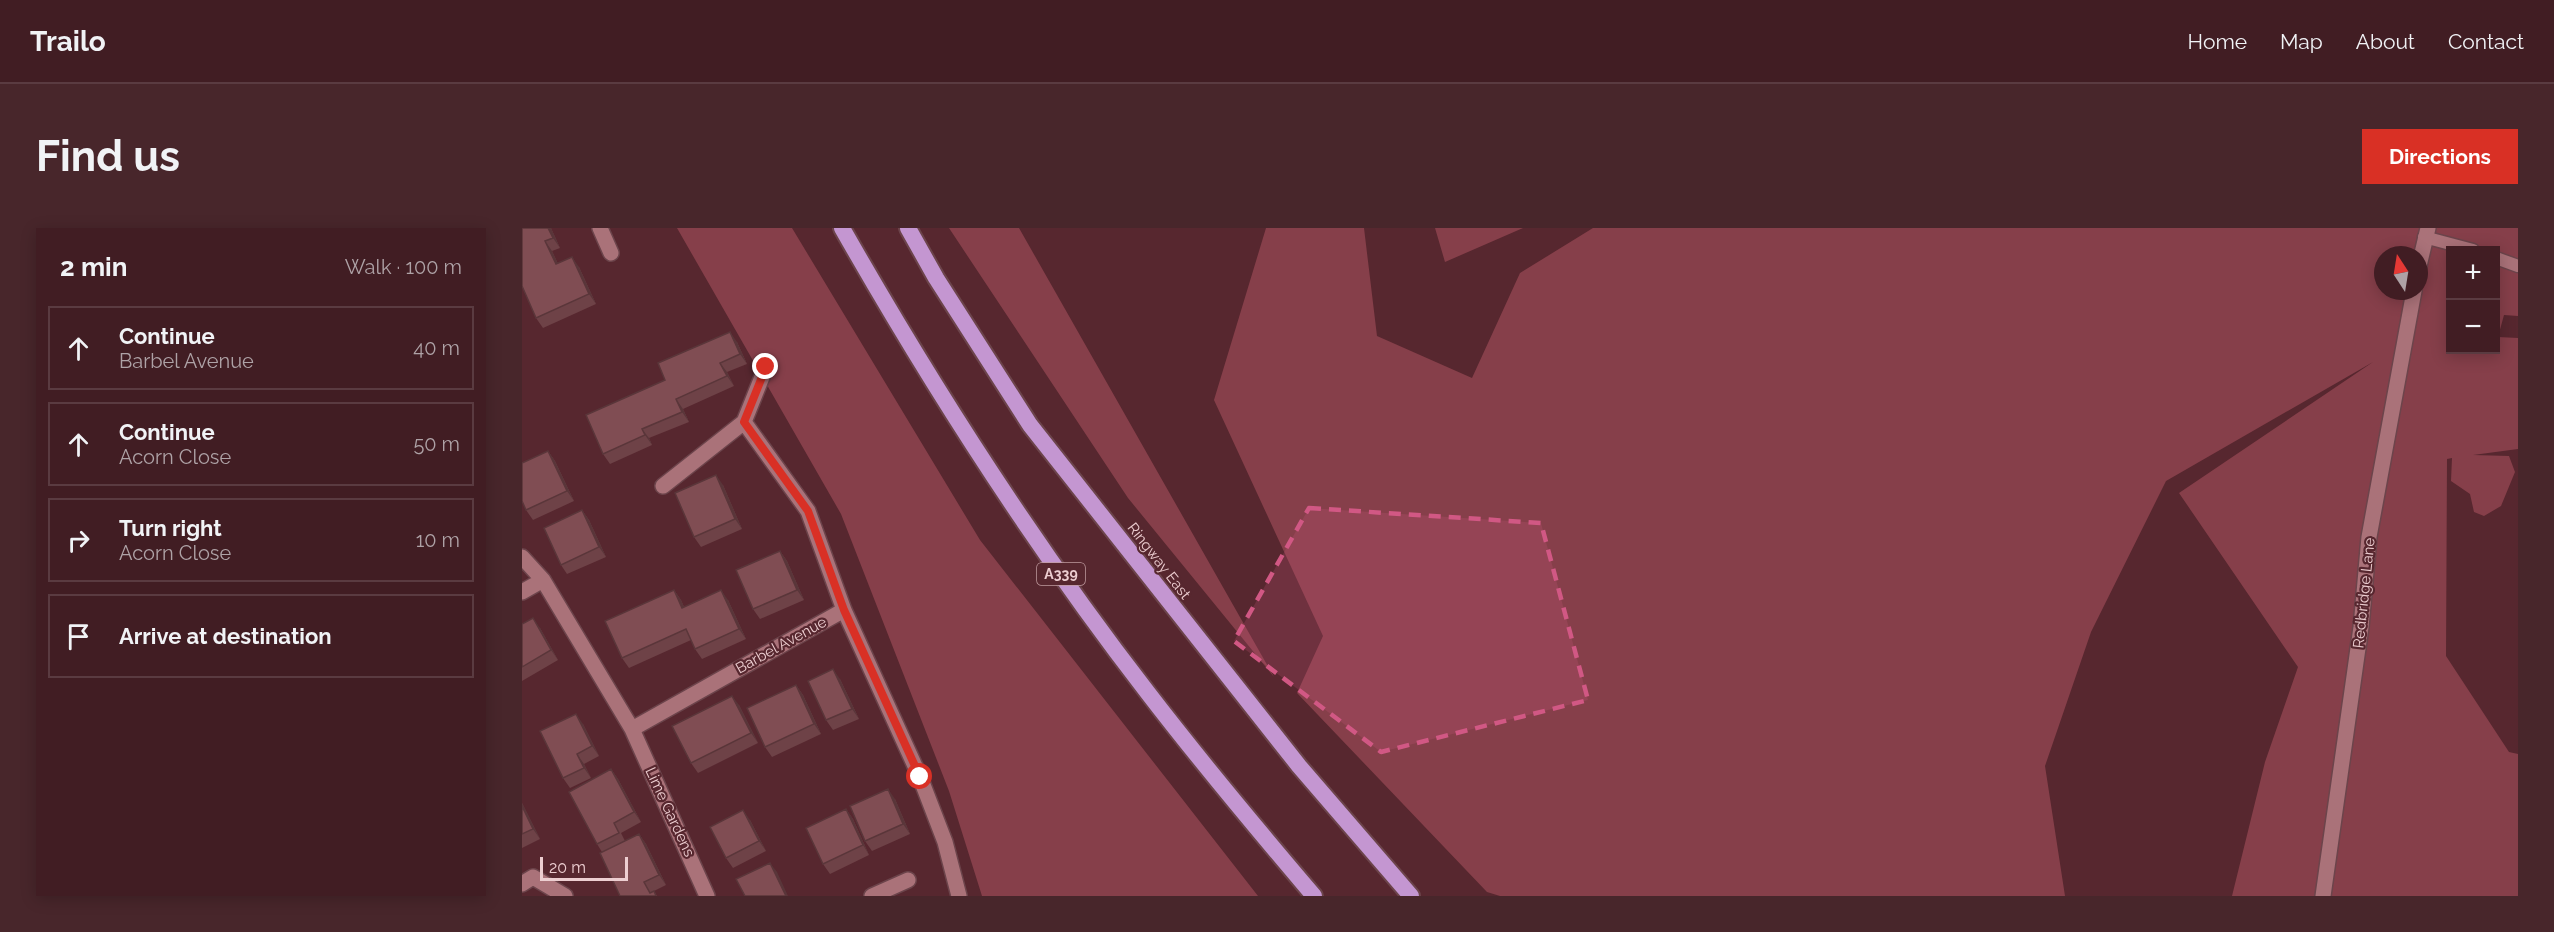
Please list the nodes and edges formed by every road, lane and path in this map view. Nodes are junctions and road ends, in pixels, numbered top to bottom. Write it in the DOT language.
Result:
graph roads {
  1 [pos="600,228"];
  2 [pos="842,228"];
  3 [pos="908,228"];
  4 [pos="2426,233"];
  5 [pos="2462,246"];
  6 [pos="611,253"];
  7 [pos="2500,259"];
  8 [pos="2518,266"];
  9 [pos="2412,300"];
  10 [pos="766,367"];
  11 [pos="744,422"];
  12 [pos="663,486"];
  13 [pos="522,557"];
  14 [pos="543,580"];
  15 [pos="522,592"];
  16 [pos="844,610"];
  17 [pos="632,729"];
  18 [pos="908,880"];
  19 [pos="522,884"];
  20 [pos="565,896"];
  21 [pos="707,896"];
  22 [pos="872,896"];
  23 [pos="959,896"];
  24 [pos="1314,896"];
  25 [pos="1411,896"];
  26 [pos="2324,896"];
  1 -- 6 [label="street"];
  2 -- 24 [label="highway, A339"];
  3 -- 25 [label="highway, Ringway East"];
  4 -- 5 [label="lane"];
  7 -- 8 [label="lane"];
  9 -- 26 [label="street, Redbridge Lane"];
  10 -- 11 [label="street"];
  11 -- 12 [label="street"];
  11 -- 16 [label="street"];
  13 -- 14 [label="street"];
  14 -- 15 [label="street"];
  14 -- 17 [label="street"];
  16 -- 17 [label="street, Barbel Avenue"];
  16 -- 23 [label="street, Barbel Avenue"];
  17 -- 21 [label="street, Lime Gardens"];
  18 -- 22 [label="street"];
  19 -- 20 [label="street"];
}
